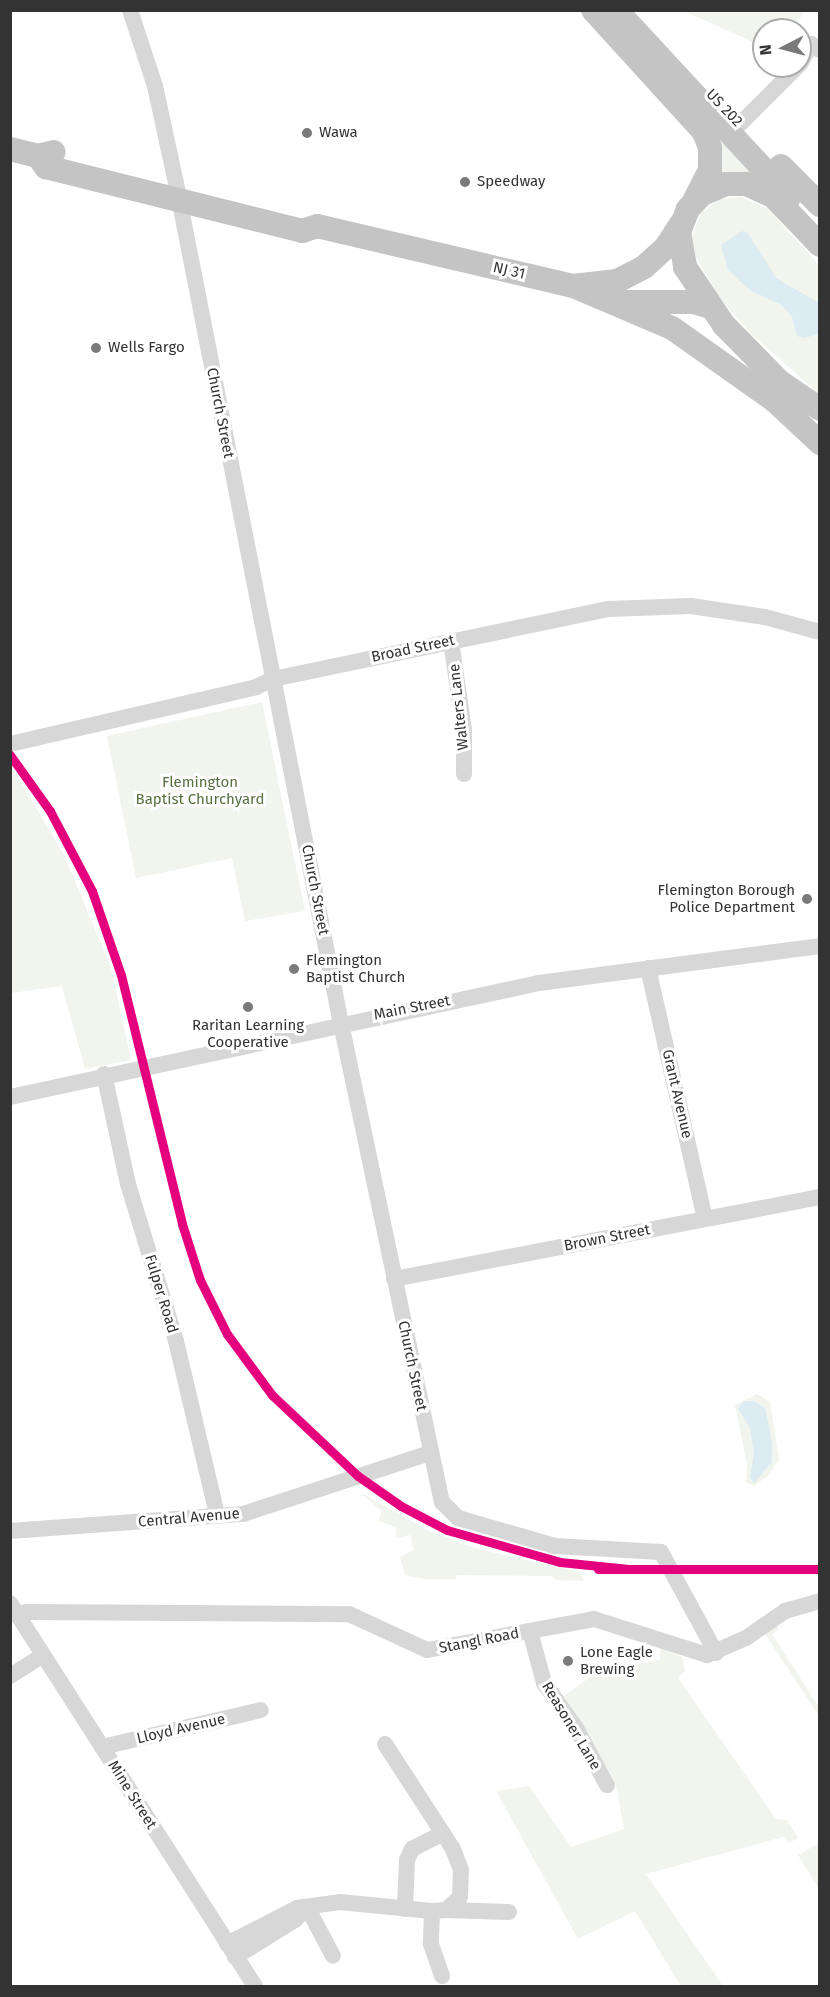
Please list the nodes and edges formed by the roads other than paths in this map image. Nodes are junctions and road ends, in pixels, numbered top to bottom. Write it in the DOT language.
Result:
graph roads {
  1 [pos="130,10"];
  2 [pos="593,10"];
  3 [pos="616,10"];
  4 [pos="629,10"];
  5 [pos="786,78"];
  6 [pos="740,124"];
  7 [pos="10,149"];
  8 [pos="177,192"];
  9 [pos="693,203"];
  10 [pos="819,205"];
  11 [pos="681,224"];
  12 [pos="819,240"];
  13 [pos="819,245"];
  14 [pos="573,286"];
  15 [pos="612,302"];
  16 [pos="711,307"];
  17 [pos="819,409"];
  18 [pos="819,443"];
  19 [pos="819,632"];
  20 [pos="451,641"];
  21 [pos="273,679"];
  22 [pos="10,744"];
  23 [pos="464,774"];
  24 [pos="819,946"];
  25 [pos="648,968"];
  26 [pos="340,1023"];
  27 [pos="104,1074"];
  28 [pos="10,1097"];
  29 [pos="819,1197"];
  30 [pos="705,1219"];
  31 [pos="394,1279"];
  32 [pos="430,1453"];
  33 [pos="217,1515"];
  34 [pos="10,1531"];
  35 [pos="819,1601"];
  36 [pos="15,1610"];
  37 [pos="530,1631"];
  38 [pos="716,1653"];
  39 [pos="43,1655"];
  40 [pos="10,1676"];
  41 [pos="261,1710"];
  42 [pos="385,1744"];
  43 [pos="102,1747"];
  44 [pos="607,1785"];
  45 [pos="443,1833"];
  46 [pos="307,1907"];
  47 [pos="405,1909"];
  48 [pos="439,1910"];
  49 [pos="509,1912"];
  50 [pos="231,1951"];
  51 [pos="333,1956"];
  52 [pos="442,1976"];
  53 [pos="255,1986"];
  1 -- 8 [label="street, Church Street"];
  2 -- 9 [label="highway, US 202 / US 202"];
  3 -- 12 [label="highway"];
  4 -- 6 [label="highway, US 202 / US 202"];
  5 -- 6 [label="street"];
  6 -- 10 [label="highway, US 202 / US 202"];
  7 -- 8 [label="highway, NJ 31 / NJ 31"];
  8 -- 14 [label="highway, NJ 31 / NJ 31"];
  8 -- 21 [label="street, Church Street"];
  9 -- 11 [label="highway, US 202"];
  9 -- 13 [label="highway"];
  11 -- 14 [label="highway, NJ 31 / NJ 31"];
  11 -- 16 [label="highway"];
  14 -- 15 [label="highway, NJ 31"];
  15 -- 16 [label="highway, NJ 31"];
  15 -- 18 [label="highway"];
  16 -- 17 [label="highway"];
  19 -- 20 [label="street, Broad Street"];
  20 -- 21 [label="street, Broad Street"];
  20 -- 23 [label="street, Walters Lane"];
  21 -- 22 [label="street, Broad Street"];
  21 -- 26 [label="street, Church Street"];
  24 -- 25 [label="street, Main Street"];
  25 -- 26 [label="street, Main Street"];
  25 -- 30 [label="street, Grant Avenue"];
  26 -- 27 [label="street, Main Street"];
  26 -- 31 [label="street, Church Street"];
  27 -- 28 [label="street, Main Street"];
  27 -- 33 [label="street, Fulper Road"];
  29 -- 30 [label="street, Brown Street"];
  30 -- 31 [label="street, Brown Street"];
  31 -- 32 [label="street, Church Street"];
  32 -- 33 [label="street, Central Avenue"];
  32 -- 38 [label="street, Church Street"];
  33 -- 34 [label="street, Central Avenue"];
  35 -- 38 [label="street"];
  36 -- 37 [label="street, Stangl Road"];
  36 -- 39 [label="street, Mine Street"];
  37 -- 38 [label="street, Stangl Road"];
  37 -- 44 [label="street, Reasoner Lane"];
  39 -- 40 [label="street"];
  39 -- 43 [label="street, Mine Street"];
  41 -- 43 [label="street, Lloyd Avenue"];
  42 -- 45 [label="street"];
  43 -- 50 [label="street, Mine Street"];
  45 -- 47 [label="street"];
  45 -- 48 [label="street"];
  46 -- 47 [label="street"];
  46 -- 50 [label="street"];
  46 -- 51 [label="street"];
  47 -- 48 [label="street"];
  48 -- 49 [label="street"];
  48 -- 52 [label="street"];
  50 -- 53 [label="street, Mine Street"];
}
